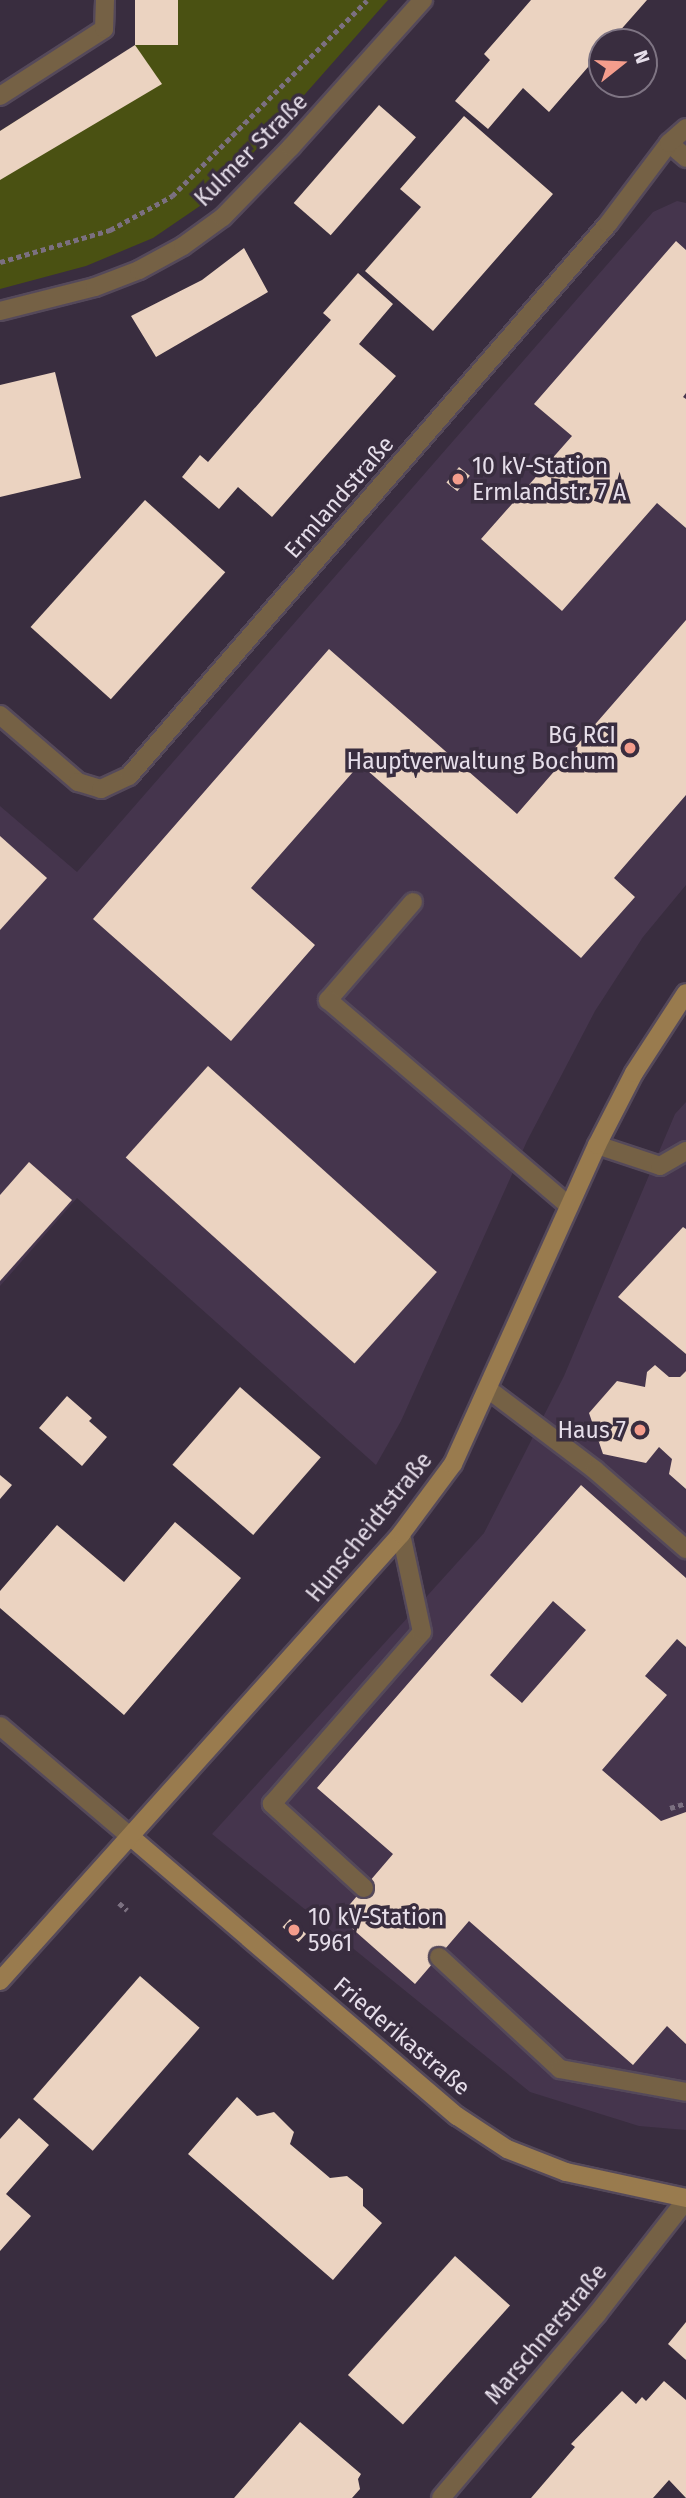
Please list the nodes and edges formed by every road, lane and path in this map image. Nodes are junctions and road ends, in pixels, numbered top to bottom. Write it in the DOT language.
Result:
graph roads {
  1 [pos="105,0"];
  2 [pos="367,0"];
  3 [pos="423,0"];
  4 [pos="0,96"];
  5 [pos="686,128"];
  6 [pos="669,143"];
  7 [pos="686,158"];
  8 [pos="0,262"];
  9 [pos="0,311"];
  10 [pos="0,715"];
  11 [pos="413,902"];
  12 [pos="686,993"];
  13 [pos="597,1144"];
  14 [pos="686,1151"];
  15 [pos="569,1206"];
  16 [pos="488,1389"];
  17 [pos="401,1534"];
  18 [pos="686,1549"];
  19 [pos="0,1726"];
  20 [pos="686,1803"];
  21 [pos="670,1808"];
  22 [pos="131,1837"];
  23 [pos="364,1888"];
  24 [pos="439,1956"];
  25 [pos="0,1981"];
  26 [pos="686,2092"];
  27 [pos="686,2199"];
  28 [pos="441,2498"];
  1 -- 4 [label="street"];
  2 -- 8 [label="path"];
  3 -- 9 [label="street, Kulmer Straße"];
  5 -- 6 [label="street, Ermlandstraße"];
  6 -- 7 [label="street"];
  6 -- 10 [label="street, Ermlandstraße"];
  11 -- 15 [label="street"];
  12 -- 13 [label="street, Hunscheidtstraße"];
  13 -- 14 [label="street"];
  13 -- 15 [label="street, Hunscheidtstraße"];
  15 -- 16 [label="street, Hunscheidtstraße"];
  16 -- 17 [label="street, Hunscheidtstraße"];
  16 -- 18 [label="street"];
  17 -- 22 [label="street, Hunscheidtstraße"];
  17 -- 23 [label="street"];
  19 -- 22 [label="street, Friederikastraße"];
  20 -- 21 [label="path"];
  22 -- 25 [label="street, Hunscheidtstraße"];
  22 -- 27 [label="street, Friederikastraße"];
  24 -- 26 [label="street"];
  27 -- 28 [label="street, Marschnerstraße"];
}
